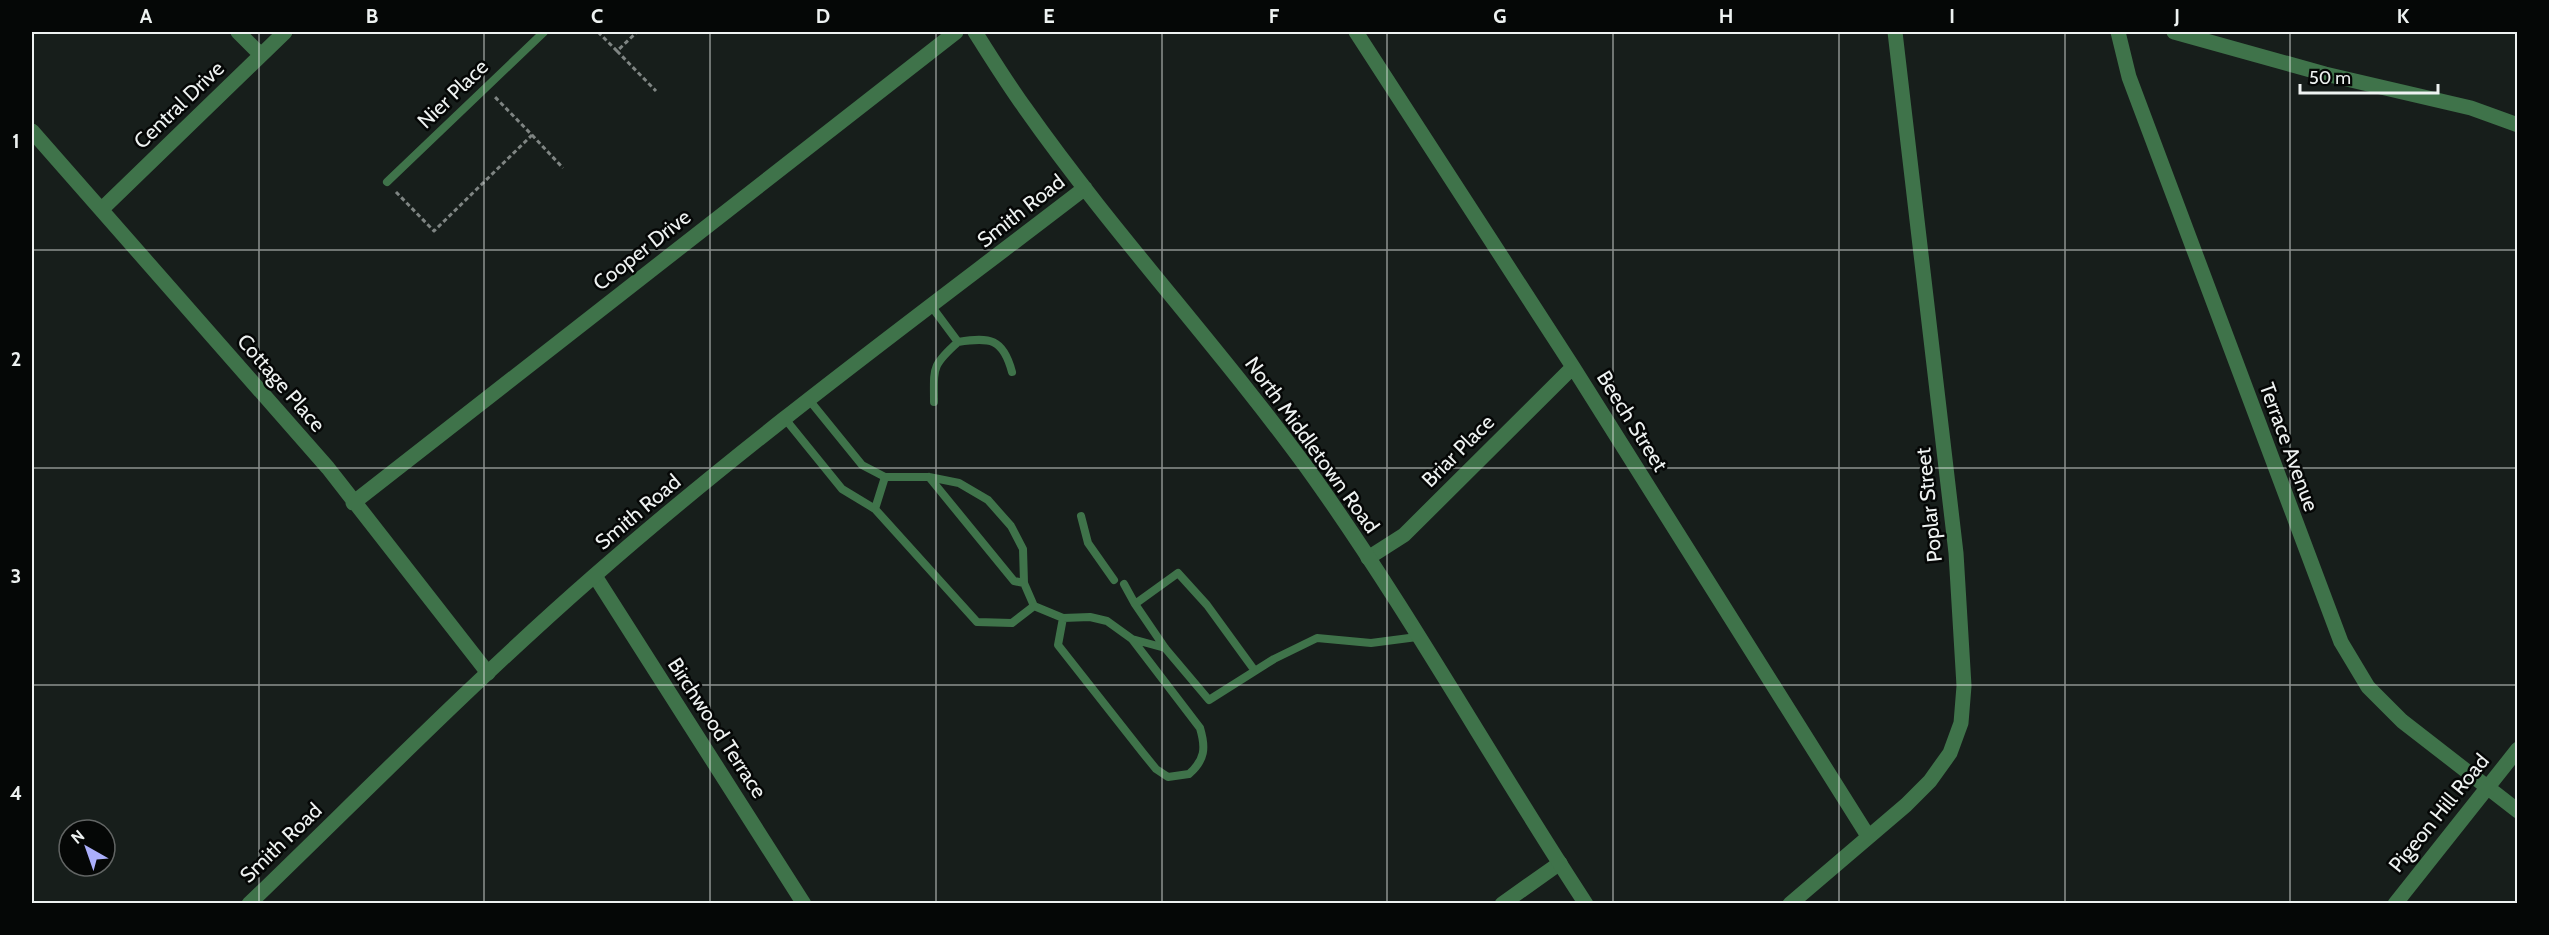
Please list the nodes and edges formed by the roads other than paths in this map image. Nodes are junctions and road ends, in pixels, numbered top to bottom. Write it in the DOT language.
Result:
graph roads {
  1 [pos="238,32"];
  2 [pos="285,32"];
  3 [pos="544,32"];
  4 [pos="956,32"];
  5 [pos="975,32"];
  6 [pos="1356,32"];
  7 [pos="1895,32"];
  8 [pos="2118,32"];
  9 [pos="2174,32"];
  10 [pos="261,55"];
  11 [pos="2517,124"];
  12 [pos="32,131"];
  13 [pos="387,182"];
  14 [pos="1085,188"];
  15 [pos="102,209"];
  16 [pos="932,307"];
  17 [pos="958,342"];
  18 [pos="1573,367"];
  19 [pos="1012,372"];
  20 [pos="810,401"];
  21 [pos="934,402"];
  22 [pos="786,420"];
  23 [pos="885,477"];
  24 [pos="929,477"];
  25 [pos="353,503"];
  26 [pos="875,508"];
  27 [pos="1081,516"];
  28 [pos="1368,558"];
  29 [pos="595,576"];
  30 [pos="1114,580"];
  31 [pos="1024,583"];
  32 [pos="1124,584"];
  33 [pos="1135,604"];
  34 [pos="1034,606"];
  35 [pos="1063,618"];
  36 [pos="1417,636"];
  37 [pos="1132,639"];
  38 [pos="1165,648"];
  39 [pos="1255,671"];
  40 [pos="488,673"];
  41 [pos="2517,749"];
  42 [pos="2487,787"];
  43 [pos="2517,812"];
  44 [pos="1868,836"];
  45 [pos="1560,864"];
  46 [pos="249,903"];
  47 [pos="804,903"];
  48 [pos="1502,903"];
  49 [pos="1586,903"];
  50 [pos="1790,903"];
  51 [pos="2394,903"];
  1 -- 10 [label="street"];
  2 -- 10 [label="street, Central Drive"];
  3 -- 13 [label="lane, Nier Place"];
  4 -- 25 [label="street, Cooper Drive"];
  5 -- 14 [label="street, North Middletown Road"];
  6 -- 18 [label="street, Beech Street"];
  7 -- 44 [label="street, Poplar Street"];
  8 -- 42 [label="street, Terrace Avenue"];
  9 -- 11 [label="street"];
  10 -- 15 [label="street, Central Drive"];
  12 -- 15 [label="street, Cottage Place"];
  14 -- 16 [label="street, Smith Road"];
  14 -- 28 [label="street, North Middletown Road"];
  15 -- 25 [label="street, Cottage Place"];
  16 -- 17 [label="lane"];
  16 -- 20 [label="street, Smith Road"];
  17 -- 19 [label="lane"];
  17 -- 21 [label="lane"];
  18 -- 28 [label="street, Briar Place"];
  18 -- 44 [label="street, Beech Street"];
  20 -- 22 [label="street, Smith Road"];
  20 -- 23 [label="lane"];
  22 -- 26 [label="lane"];
  22 -- 29 [label="street, Smith Road"];
  23 -- 24 [label="lane"];
  23 -- 26 [label="lane"];
  24 -- 31 [label="lane"];
  24 -- 31 [label="lane"];
  25 -- 40 [label="street, Cottage Place"];
  26 -- 34 [label="lane"];
  27 -- 30 [label="lane"];
  28 -- 36 [label="street, North Middletown Road"];
  29 -- 40 [label="street, Smith Road"];
  29 -- 47 [label="street, Birchwood Terrace"];
  31 -- 34 [label="lane"];
  32 -- 33 [label="lane"];
  33 -- 38 [label="lane"];
  33 -- 39 [label="lane"];
  34 -- 35 [label="lane"];
  35 -- 37 [label="lane"];
  35 -- 37 [label="lane"];
  36 -- 39 [label="lane"];
  36 -- 45 [label="street, North Middletown Road"];
  37 -- 38 [label="lane"];
  38 -- 39 [label="lane"];
  40 -- 46 [label="street, Smith Road"];
  41 -- 42 [label="street, Pigeon Hill Road"];
  42 -- 43 [label="street, Terrace Avenue"];
  42 -- 51 [label="street, Pigeon Hill Road"];
  44 -- 50 [label="street, Poplar Street"];
  45 -- 48 [label="street"];
  45 -- 49 [label="street, North Middletown Road"];
}
